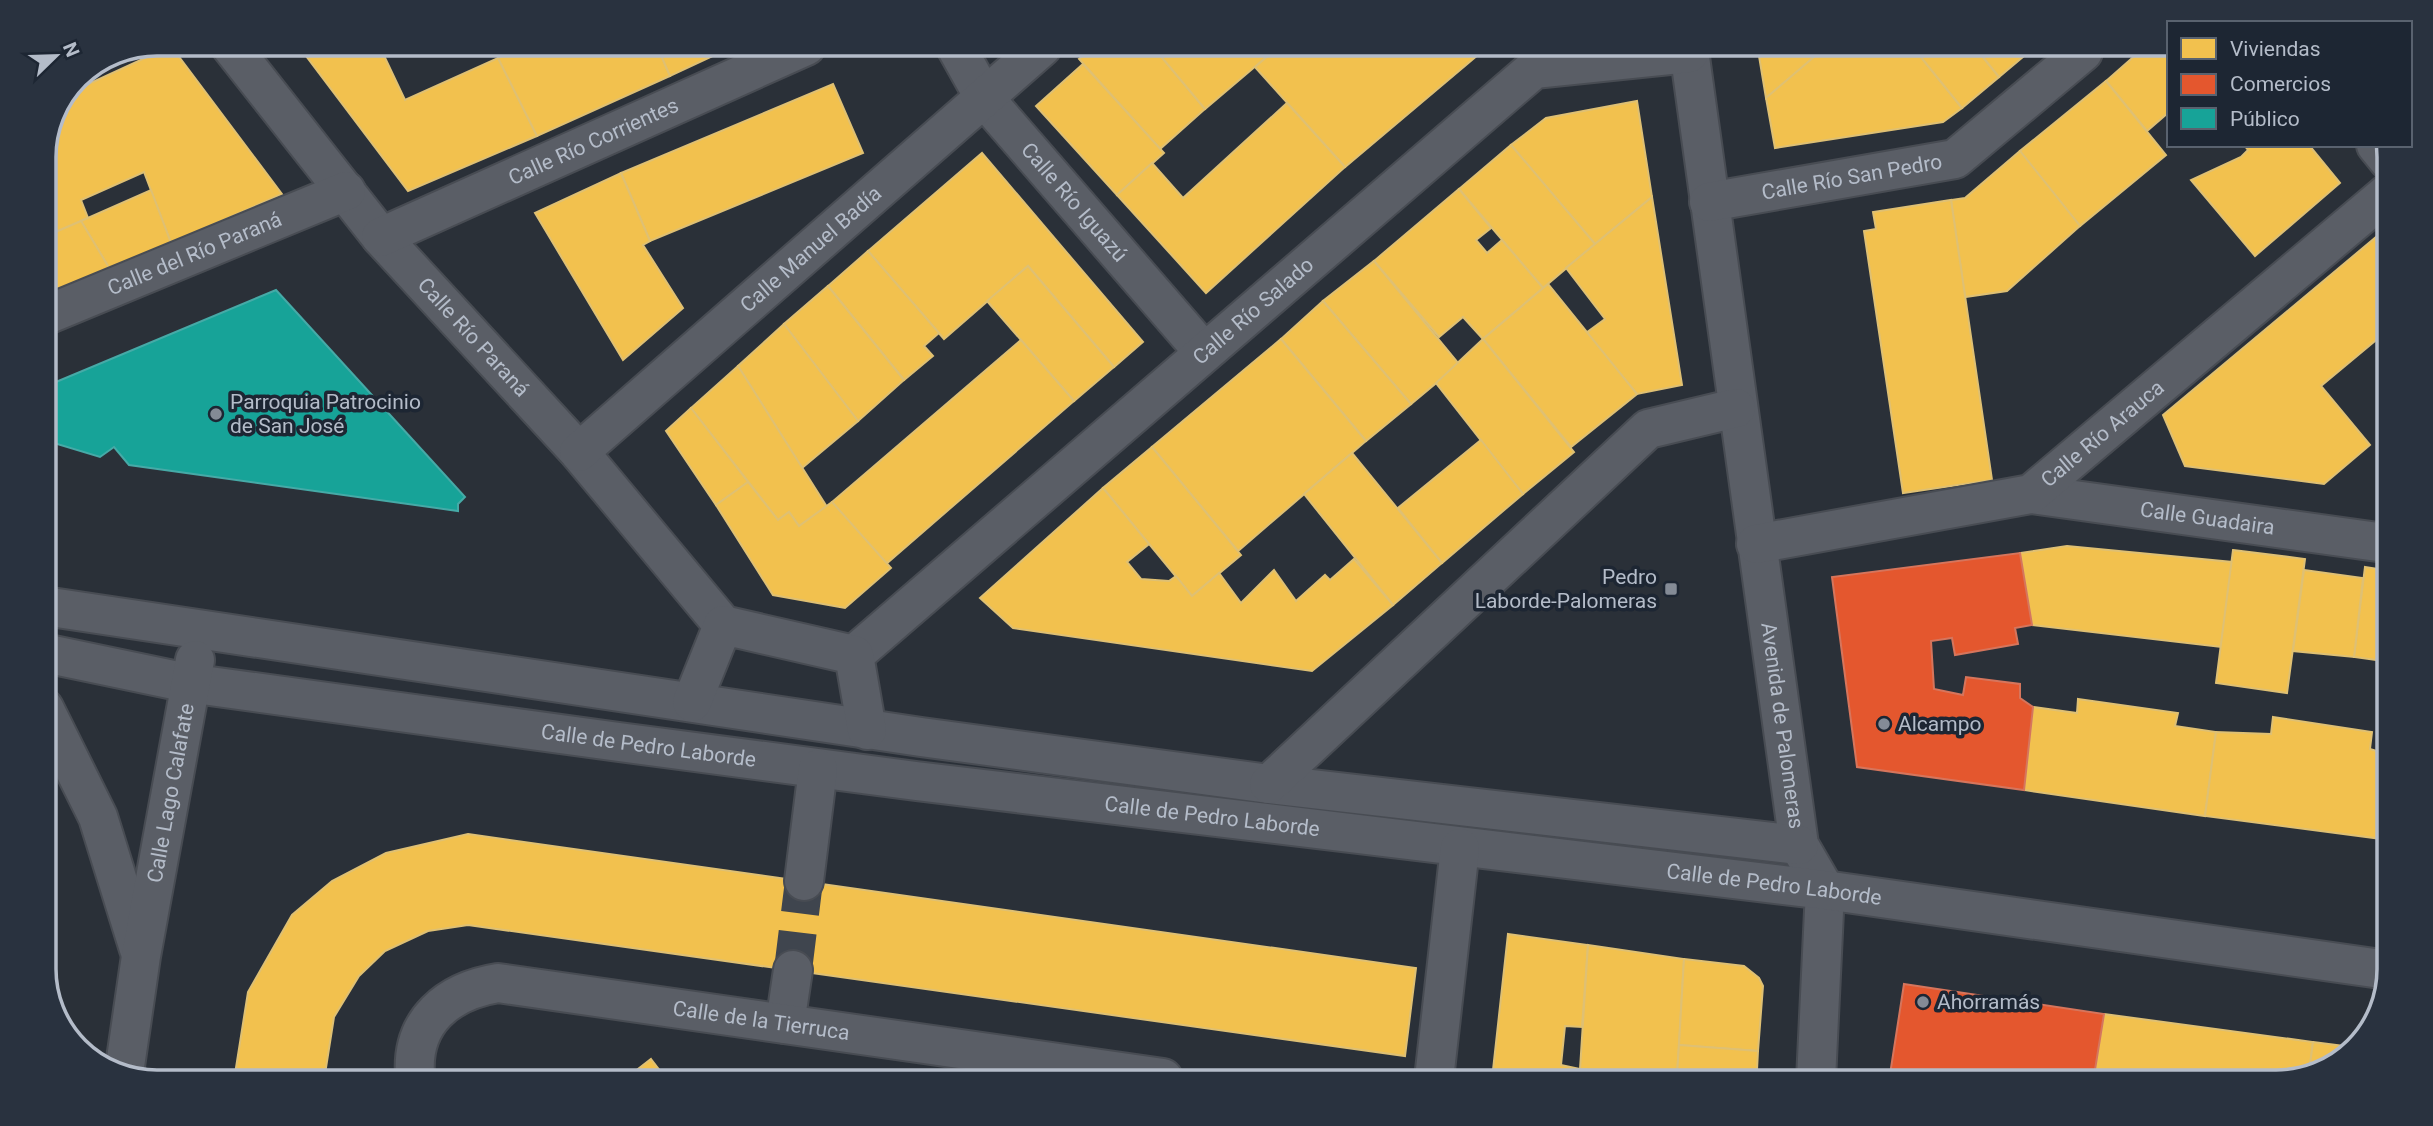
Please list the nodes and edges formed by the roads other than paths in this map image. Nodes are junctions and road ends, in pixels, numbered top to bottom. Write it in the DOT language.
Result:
graph roads {
  1 [pos="239,56"];
  2 [pos="784,56"];
  3 [pos="961,56"];
  4 [pos="1032,56"];
  5 [pos="1646,56"];
  6 [pos="1690,56"];
  7 [pos="2078,56"];
  8 [pos="985,99"];
  9 [pos="346,191"];
  10 [pos="1709,202"];
  11 [pos="2377,202"];
  12 [pos="381,236"];
  13 [pos="56,311"];
  14 [pos="1203,351"];
  15 [pos="1737,408"];
  16 [pos="579,452"];
  17 [pos="2031,495"];
  18 [pos="2377,542"];
  19 [pos="1756,544"];
  20 [pos="56,609"];
  21 [pos="723,625"];
  22 [pos="202,631"];
  23 [pos="854,654"];
  24 [pos="56,656"];
  25 [pos="188,683"];
  26 [pos="692,702"];
  27 [pos="867,730"];
  28 [pos="56,732"];
  29 [pos="818,769"];
  30 [pos="1269,784"];
  31 [pos="1799,845"];
  32 [pos="1461,848"];
  33 [pos="804,881"];
  34 [pos="1825,890"];
  35 [pos="141,956"];
  36 [pos="2377,968"];
  37 [pos="793,970"];
  38 [pos="785,1024"];
  39 [pos="125,1064"];
  40 [pos="415,1070"];
  41 [pos="1107,1070"];
  42 [pos="1435,1070"];
  43 [pos="1816,1070"];
  1 -- 9 [label="street, Calle Río Paraná"];
  2 -- 12 [label="street, Calle Río Corrientes"];
  3 -- 8 [label="street, Calle Río Iguazú"];
  4 -- 8 [label="street, Calle Manuel Badía"];
  5 -- 14 [label="street, Calle Río Salado"];
  6 -- 10 [label="street, Avenida de Palomeras"];
  7 -- 10 [label="street, Calle Río San Pedro"];
  8 -- 14 [label="street, Calle Río Iguazú"];
  8 -- 16 [label="street, Calle Manuel Badía"];
  9 -- 12 [label="street, Calle Río Paraná"];
  9 -- 13 [label="street, Calle del Río Paraná"];
  10 -- 15 [label="street, Avenida de Palomeras"];
  11 -- 17 [label="street, Calle Río Arauca"];
  12 -- 16 [label="street, Calle Río Paraná"];
  14 -- 23 [label="street, Calle Río Salado"];
  15 -- 19 [label="street, Avenida de Palomeras"];
  15 -- 30 [label="street"];
  16 -- 21 [label="street, Calle Río Paraná"];
  17 -- 18 [label="street, Calle Guadaira"];
  17 -- 19 [label="street, Calle Río Arauca"];
  19 -- 31 [label="street, Avenida de Palomeras"];
  20 -- 22 [label="street, Calle de Pedro Laborde"];
  21 -- 23 [label="street"];
  21 -- 26 [label="street"];
  22 -- 25 [label="street, Calle Lago Calafate"];
  22 -- 26 [label="street, Calle de Pedro Laborde"];
  23 -- 27 [label="street"];
  24 -- 25 [label="street, Calle de Pedro Laborde"];
  25 -- 29 [label="street, Calle de Pedro Laborde"];
  25 -- 35 [label="street, Calle Lago Calafate"];
  26 -- 27 [label="street, Calle de Pedro Laborde"];
  27 -- 30 [label="street, Calle de Pedro Laborde"];
  28 -- 35 [label="street, Calle Lago Calafate"];
  29 -- 32 [label="street, Calle de Pedro Laborde"];
  29 -- 33 [label="street"];
  30 -- 31 [label="street, Calle de Pedro Laborde"];
  31 -- 34 [label="street, Avenida de Palomeras"];
  32 -- 34 [label="street, Calle de Pedro Laborde"];
  32 -- 42 [label="street"];
  34 -- 36 [label="street, Calle de Pedro Laborde"];
  34 -- 43 [label="street"];
  35 -- 39 [label="street, Calle Lago Calafate"];
  37 -- 38 [label="street"];
  38 -- 40 [label="street, Calle de la Tierruca"];
  38 -- 41 [label="street, Calle de la Tierruca"];
}
